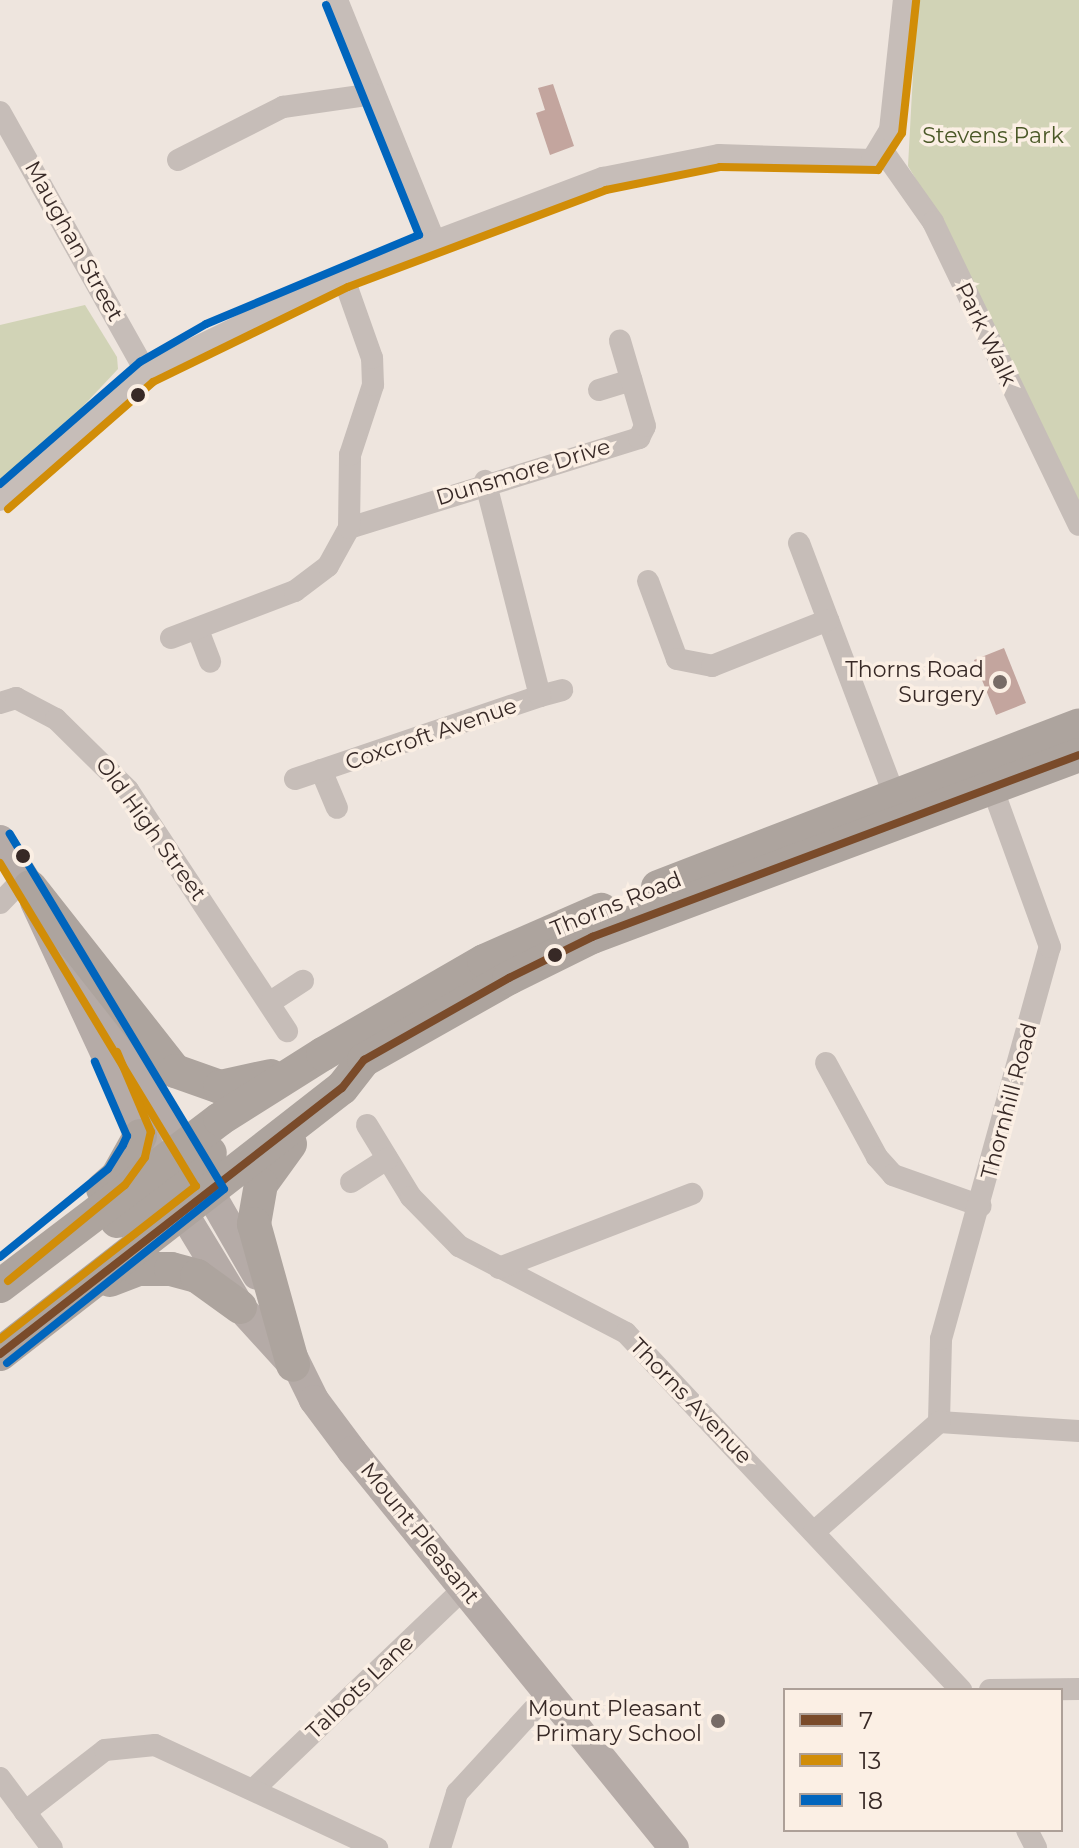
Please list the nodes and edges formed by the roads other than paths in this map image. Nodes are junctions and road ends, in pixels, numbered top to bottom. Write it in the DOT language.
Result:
graph roads {
  1 [pos="337,0"];
  2 [pos="904,0"];
  3 [pos="373,94"];
  4 [pos="0,112"];
  5 [pos="883,151"];
  6 [pos="178,160"];
  7 [pos="435,242"];
  8 [pos="343,276"];
  9 [pos="620,341"];
  10 [pos="146,372"];
  11 [pos="631,380"];
  12 [pos="599,390"];
  13 [pos="485,481"];
  14 [pos="0,500"];
  15 [pos="1079,525"];
  16 [pos="349,528"];
  17 [pos="799,543"];
  18 [pos="648,581"];
  19 [pos="828,620"];
  20 [pos="198,630"];
  21 [pos="171,638"];
  22 [pos="210,662"];
  23 [pos="562,690"];
  24 [pos="540,696"];
  25 [pos="0,703"];
  26 [pos="1079,725"];
  27 [pos="1079,755"];
  28 [pos="321,770"];
  29 [pos="295,779"];
  30 [pos="992,787"];
  31 [pos="894,795"];
  32 [pos="337,808"];
  33 [pos="0,840"];
  34 [pos="27,882"];
  35 [pos="0,903"];
  36 [pos="303,981"];
  37 [pos="272,1001"];
  38 [pos="287,1031"];
  39 [pos="323,1054"];
  40 [pos="364,1060"];
  41 [pos="826,1063"];
  42 [pos="342,1088"];
  43 [pos="367,1125"];
  44 [pos="140,1136"];
  45 [pos="387,1159"];
  46 [pos="197,1167"];
  47 [pos="351,1182"];
  48 [pos="169,1189"];
  49 [pos="692,1194"];
  50 [pos="981,1206"];
  51 [pos="499,1268"];
  52 [pos="0,1272"];
  53 [pos="0,1286"];
  54 [pos="92,1287"];
  55 [pos="0,1305"];
  56 [pos="240,1307"];
  57 [pos="0,1354"];
  58 [pos="293,1365"];
  59 [pos="939,1422"];
  60 [pos="1079,1431"];
  61 [pos="814,1532"];
  62 [pos="465,1587"];
  63 [pos="959,1688"];
  64 [pos="546,1696"];
  65 [pos="0,1778"];
  66 [pos="256,1787"];
  67 [pos="25,1812"];
  68 [pos="52,1848"];
  69 [pos="377,1848"];
  70 [pos="440,1848"];
  71 [pos="674,1848"];
  1 -- 3 [label="street"];
  2 -- 5 [label="street"];
  3 -- 6 [label="street"];
  3 -- 7 [label="street"];
  4 -- 10 [label="street, Maughan Street"];
  5 -- 7 [label="street"];
  5 -- 15 [label="street, Park Walk"];
  7 -- 8 [label="street"];
  8 -- 10 [label="street"];
  8 -- 16 [label="street"];
  9 -- 11 [label="street, Dunsmore Drive"];
  10 -- 14 [label="street"];
  11 -- 12 [label="street"];
  11 -- 13 [label="street, Dunsmore Drive"];
  13 -- 16 [label="street, Dunsmore Drive"];
  13 -- 24 [label="street, Coxcroft Avenue"];
  16 -- 20 [label="street"];
  17 -- 19 [label="street"];
  18 -- 19 [label="street"];
  19 -- 31 [label="street"];
  20 -- 21 [label="street"];
  20 -- 22 [label="street"];
  23 -- 24 [label="street, Coxcroft Avenue"];
  24 -- 28 [label="street, Coxcroft Avenue"];
  25 -- 37 [label="street, Old High Street"];
  26 -- 31 [label="highway, Thorns Road"];
  27 -- 30 [label="highway, Thorns Road"];
  28 -- 29 [label="street, Coxcroft Avenue"];
  28 -- 32 [label="street, Coxcroft Avenue"];
  30 -- 40 [label="highway, Thorns Road"];
  30 -- 50 [label="street, Thornhill Road"];
  31 -- 39 [label="highway, Thorns Road"];
  33 -- 34 [label="main road"];
  34 -- 35 [label="street"];
  34 -- 39 [label="highway"];
  34 -- 44 [label="main road"];
  34 -- 46 [label="main road, Mount Pleasant"];
  36 -- 37 [label="street"];
  37 -- 38 [label="street, Old High Street"];
  39 -- 46 [label="highway, Thorns Road"];
  40 -- 42 [label="highway, Thorns Road"];
  40 -- 46 [label="highway"];
  41 -- 50 [label="street"];
  42 -- 46 [label="highway, Thorns Road"];
  42 -- 58 [label="highway"];
  43 -- 45 [label="street, Thorns Avenue"];
  44 -- 48 [label="main road"];
  44 -- 52 [label="highway"];
  45 -- 47 [label="street"];
  45 -- 51 [label="street, Thorns Avenue"];
  46 -- 48 [label="highway"];
  46 -- 48 [label="highway"];
  46 -- 58 [label="main road, Mount Pleasant"];
  48 -- 53 [label="highway"];
  48 -- 54 [label="highway"];
  48 -- 55 [label="highway"];
  48 -- 56 [label="main road"];
  49 -- 51 [label="street"];
  50 -- 59 [label="street, Thornhill Road"];
  51 -- 61 [label="street, Thorns Avenue"];
  54 -- 56 [label="highway"];
  54 -- 57 [label="highway"];
  56 -- 58 [label="main road"];
  58 -- 62 [label="main road, Mount Pleasant"];
  59 -- 60 [label="street"];
  59 -- 61 [label="street"];
  61 -- 63 [label="street, Thorns Avenue"];
  62 -- 64 [label="main road, Mount Pleasant"];
  62 -- 66 [label="street, Talbots Lane"];
  64 -- 70 [label="street"];
  64 -- 71 [label="main road, Mount Pleasant"];
  65 -- 67 [label="street"];
  66 -- 67 [label="street"];
  66 -- 69 [label="street"];
  67 -- 68 [label="street"];
}
